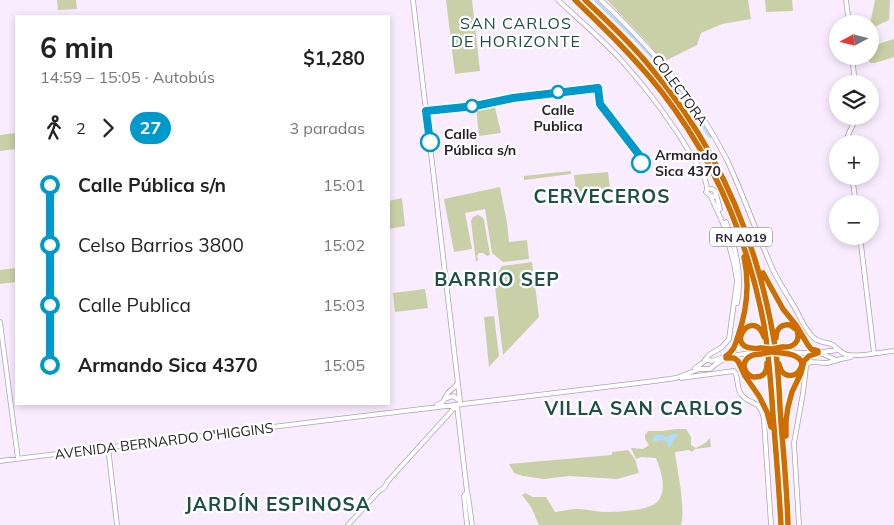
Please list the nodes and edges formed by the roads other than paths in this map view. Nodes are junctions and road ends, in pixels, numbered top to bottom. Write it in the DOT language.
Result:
graph roads {
  1 [pos="413,0"];
  2 [pos="558,0"];
  3 [pos="575,0"];
  4 [pos="585,0"];
  5 [pos="601,0"];
  6 [pos="846,0"];
  7 [pos="848,15"];
  8 [pos="705,178"];
  9 [pos="713,189"];
  10 [pos="707,190"];
  11 [pos="716,194"];
  12 [pos="711,197"];
  13 [pos="740,214"];
  14 [pos="740,235"];
  15 [pos="861,245"];
  16 [pos="450,317"];
  17 [pos="0,322"];
  18 [pos="732,327"];
  19 [pos="775,350"];
  20 [pos="837,350"];
  21 [pos="761,351"];
  22 [pos="818,352"];
  23 [pos="894,352"];
  24 [pos="874,353"];
  25 [pos="726,357"];
  26 [pos="836,359"];
  27 [pos="708,361"];
  28 [pos="713,367"];
  29 [pos="707,371"];
  30 [pos="717,373"];
  31 [pos="454,389"];
  32 [pos="583,389"];
  33 [pos="459,393"];
  34 [pos="524,397"];
  35 [pos="445,400"];
  36 [pos="462,402"];
  37 [pos="428,406"];
  38 [pos="451,406"];
  39 [pos="456,406"];
  40 [pos="422,409"];
  41 [pos="327,420"];
  42 [pos="108,447"];
  43 [pos="18,459"];
  44 [pos="0,461"];
  45 [pos="784,463"];
  46 [pos="778,479"];
  47 [pos="465,494"];
  48 [pos="117,525"];
  49 [pos="348,525"];
  50 [pos="467,525"];
  51 [pos="472,525"];
  52 [pos="771,525"];
  53 [pos="781,525"];
  54 [pos="788,525"];
  55 [pos="798,525"];
  1 -- 16 [label="main road"];
  2 -- 8 [label="main road"];
  3 -- 14 [label="highway, RN A019"];
  4 -- 13 [label="highway, RN A019"];
  5 -- 20 [label="main road, COLECTORA"];
  6 -- 7 [label="main road"];
  8 -- 9 [label="main road"];
  8 -- 10 [label="main road"];
  9 -- 10 [label="main road"];
  9 -- 11 [label="main road"];
  10 -- 12 [label="main road"];
  11 -- 12 [label="main road"];
  11 -- 18 [label="main road"];
  12 -- 18 [label="main road"];
  13 -- 19 [label="highway, RN A019"];
  13 -- 22 [label="highway"];
  14 -- 19 [label="highway, RN A019"];
  14 -- 25 [label="highway"];
  15 -- 24 [label="main road"];
  16 -- 31 [label="main road"];
  16 -- 33 [label="main road"];
  17 -- 43 [label="main road"];
  18 -- 27 [label="main road"];
  19 -- 19 [label="highway"];
  19 -- 19 [label="highway"];
  19 -- 21 [label="highway, bridge"];
  19 -- 21 [label="highway"];
  19 -- 21 [label="highway"];
  19 -- 22 [label="main road"];
  19 -- 45 [label="highway, RN A019"];
  19 -- 46 [label="highway, RN A019"];
  20 -- 22 [label="main road"];
  20 -- 24 [label="main road"];
  20 -- 26 [label="main road"];
  20 -- 26 [label="main road"];
  21 -- 25 [label="main road, AVENIDA BERNARDO O'HIGGINS"];
  22 -- 26 [label="main road"];
  22 -- 45 [label="highway"];
  23 -- 24 [label="main road"];
  23 -- 26 [label="main road"];
  25 -- 27 [label="main road, AVENIDA BERNARDO O'HIGGINS"];
  25 -- 28 [label="main road, AVENIDA BERNARDO O'HIGGINS"];
  25 -- 46 [label="highway"];
  26 -- 55 [label="main road"];
  27 -- 28 [label="main road"];
  27 -- 29 [label="main road"];
  27 -- 32 [label="main road, AVENIDA BERNARDO O'HIGGINS"];
  28 -- 29 [label="main road, AVENIDA BERNARDO O'HIGGINS"];
  28 -- 30 [label="main road"];
  29 -- 30 [label="main road"];
  29 -- 32 [label="main road, AVENIDA BERNARDO O'HIGGINS"];
  30 -- 52 [label="main road"];
  31 -- 33 [label="main road"];
  31 -- 35 [label="main road"];
  32 -- 34 [label="main road, AVENIDA BERNARDO O'HIGGINS"];
  33 -- 36 [label="main road"];
  34 -- 36 [label="main road, AVENIDA BERNARDO O'HIGGINS"];
  34 -- 39 [label="main road, AVENIDA BERNARDO O'HIGGINS"];
  35 -- 36 [label="main road, AVENIDA BERNARDO O'HIGGINS"];
  35 -- 37 [label="main road, AVENIDA BERNARDO O'HIGGINS"];
  35 -- 38 [label="main road"];
  36 -- 39 [label="main road"];
  37 -- 40 [label="main road"];
  37 -- 41 [label="main road, AVENIDA BERNARDO O'HIGGINS"];
  38 -- 39 [label="main road, AVENIDA BERNARDO O'HIGGINS"];
  38 -- 40 [label="main road, AVENIDA BERNARDO O'HIGGINS"];
  39 -- 47 [label="main road"];
  39 -- 49 [label="main road"];
  40 -- 41 [label="main road, AVENIDA BERNARDO O'HIGGINS"];
  41 -- 42 [label="main road, AVENIDA BERNARDO O'HIGGINS"];
  42 -- 43 [label="main road, AVENIDA BERNARDO O'HIGGINS"];
  42 -- 48 [label="main road"];
  43 -- 44 [label="main road, AVENIDA BERNARDO O'HIGGINS"];
  45 -- 54 [label="highway, RN A019"];
  46 -- 53 [label="highway, RN A019"];
  47 -- 50 [label="main road"];
  47 -- 51 [label="main road"];
}
